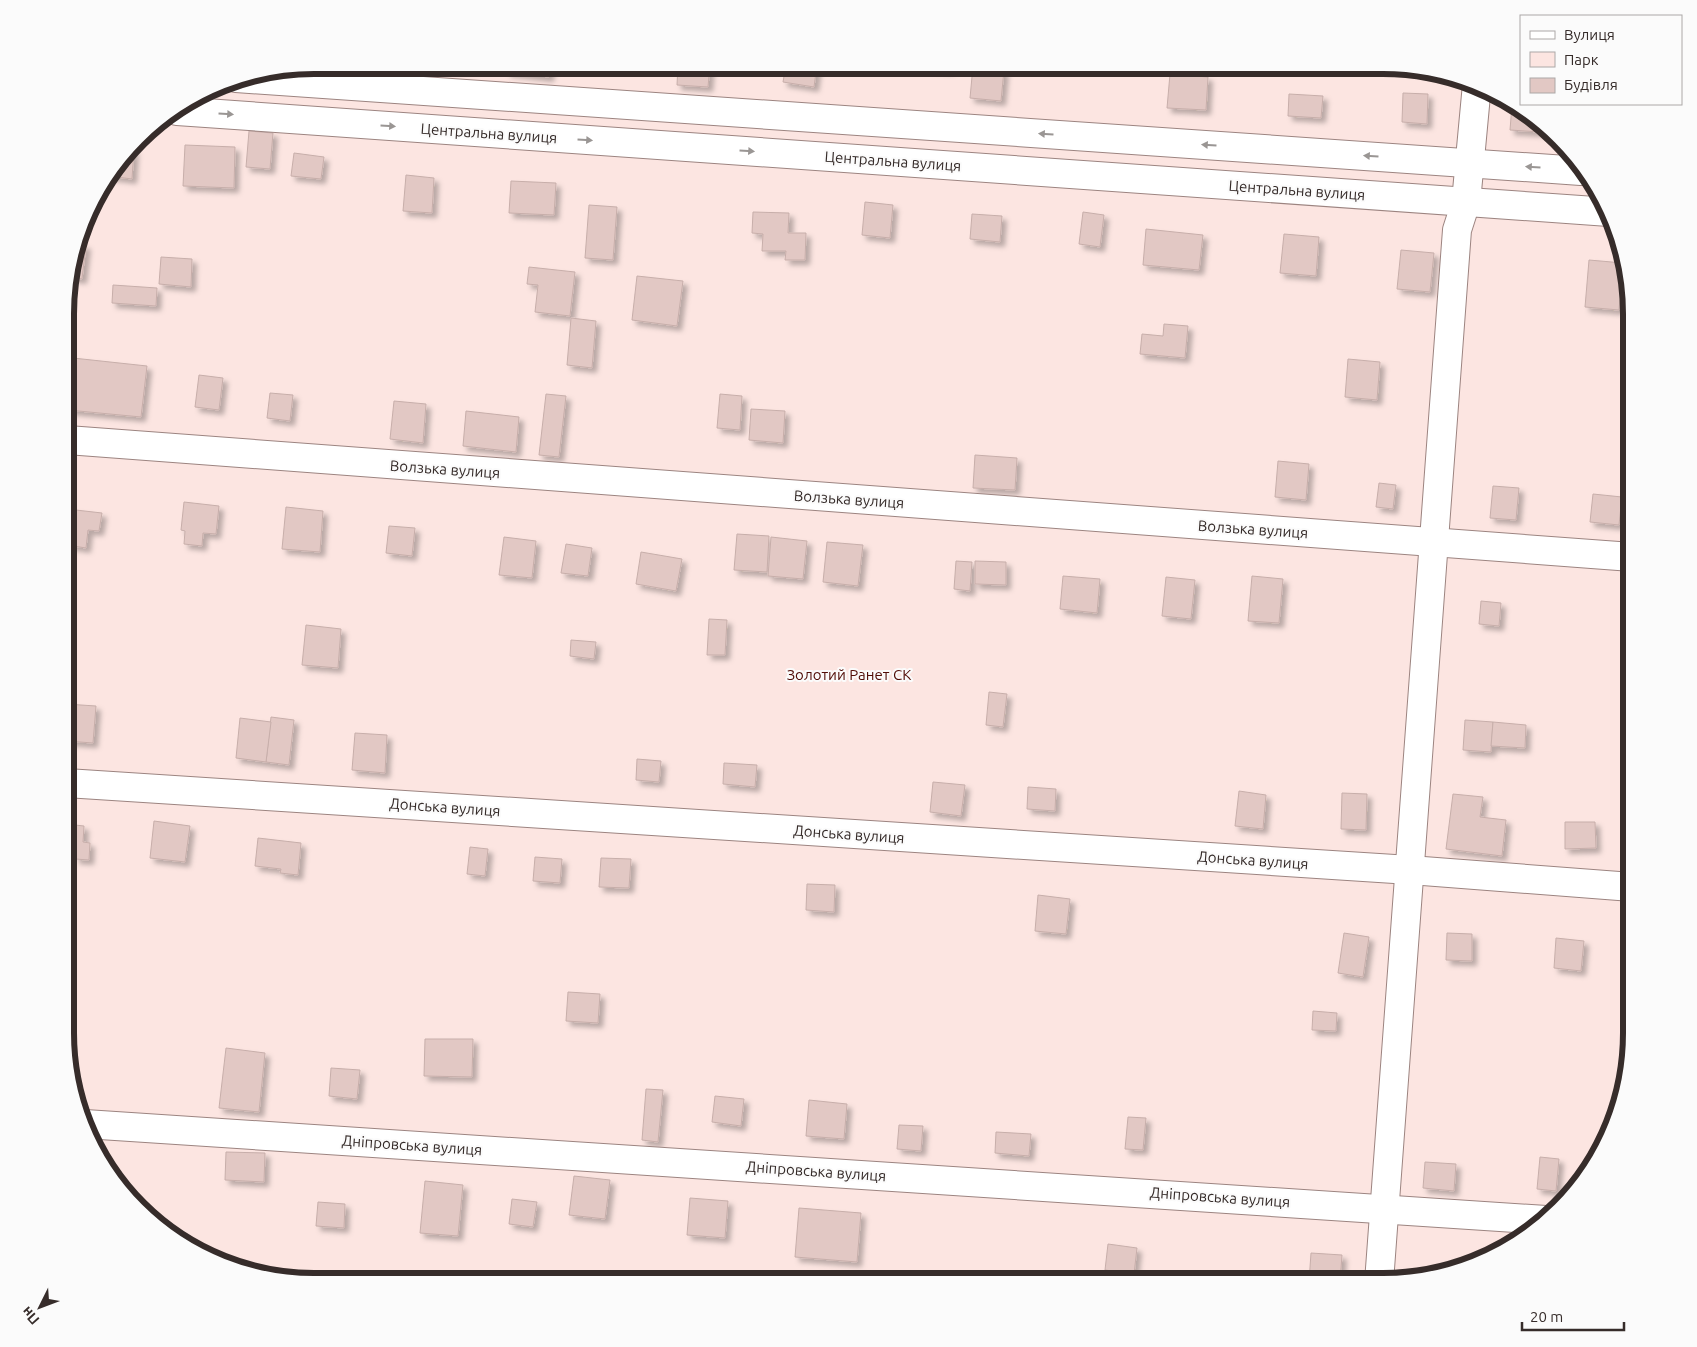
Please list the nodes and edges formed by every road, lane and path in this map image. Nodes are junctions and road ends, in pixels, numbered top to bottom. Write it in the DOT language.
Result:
graph roads {
  1 [pos="261,80"];
  2 [pos="1476,93"];
  3 [pos="184,112"];
  4 [pos="1471,163"];
  5 [pos="1576,171"];
  6 [pos="1466,202"];
  7 [pos="1600,211"];
  8 [pos="74,441"];
  9 [pos="1435,543"];
  10 [pos="1623,556"];
  11 [pos="74,784"];
  12 [pos="1410,870"];
  13 [pos="1623,886"];
  14 [pos="92,1124"];
  15 [pos="1384,1208"];
  16 [pos="1535,1219"];
  17 [pos="1380,1273"];
  4 -- 1 [label="street, one-way"];
  2 -- 4 [label="street"];
  3 -- 6 [label="street, Центральна вулиця, one-way"];
  5 -- 4 [label="street, one-way"];
  4 -- 6 [label="street"];
  6 -- 7 [label="street, Центральна вулиця"];
  6 -- 9 [label="street"];
  8 -- 9 [label="street, Волзька вулиця"];
  9 -- 10 [label="street, Волзька вулиця"];
  9 -- 12 [label="street"];
  11 -- 12 [label="street, Донська вулиця"];
  12 -- 13 [label="street, Донська вулиця"];
  12 -- 15 [label="street"];
  14 -- 15 [label="street, Дніпровська вулиця"];
  15 -- 16 [label="street, Дніпровська вулиця"];
  15 -- 17 [label="street"];
}
